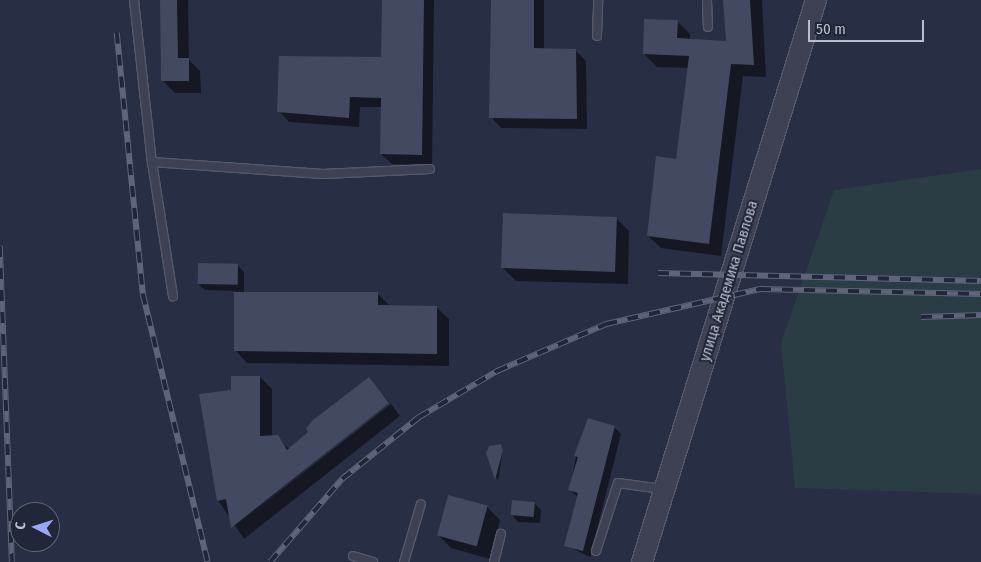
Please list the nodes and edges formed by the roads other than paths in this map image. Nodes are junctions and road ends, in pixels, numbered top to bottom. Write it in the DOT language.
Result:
graph roads {
  1 [pos="134,0"];
  2 [pos="598,0"];
  3 [pos="707,0"];
  4 [pos="816,0"];
  5 [pos="708,27"];
  6 [pos="597,36"];
  7 [pos="152,162"];
  8 [pos="430,169"];
  9 [pos="174,296"];
  10 [pos="665,489"];
  11 [pos="421,504"];
  12 [pos="501,534"];
  13 [pos="596,551"];
  14 [pos="353,556"];
  15 [pos="373,562"];
  16 [pos="404,562"];
  17 [pos="494,562"];
  18 [pos="642,562"];
  1 -- 7 [label="lane"];
  2 -- 6 [label="lane"];
  3 -- 5 [label="lane"];
  4 -- 10 [label="street, улица Академика Павлова"];
  7 -- 8 [label="lane"];
  7 -- 9 [label="lane"];
  10 -- 13 [label="lane"];
  10 -- 18 [label="street, улица Академика Павлова"];
  11 -- 16 [label="lane"];
  12 -- 17 [label="lane"];
  14 -- 15 [label="lane"];
}
